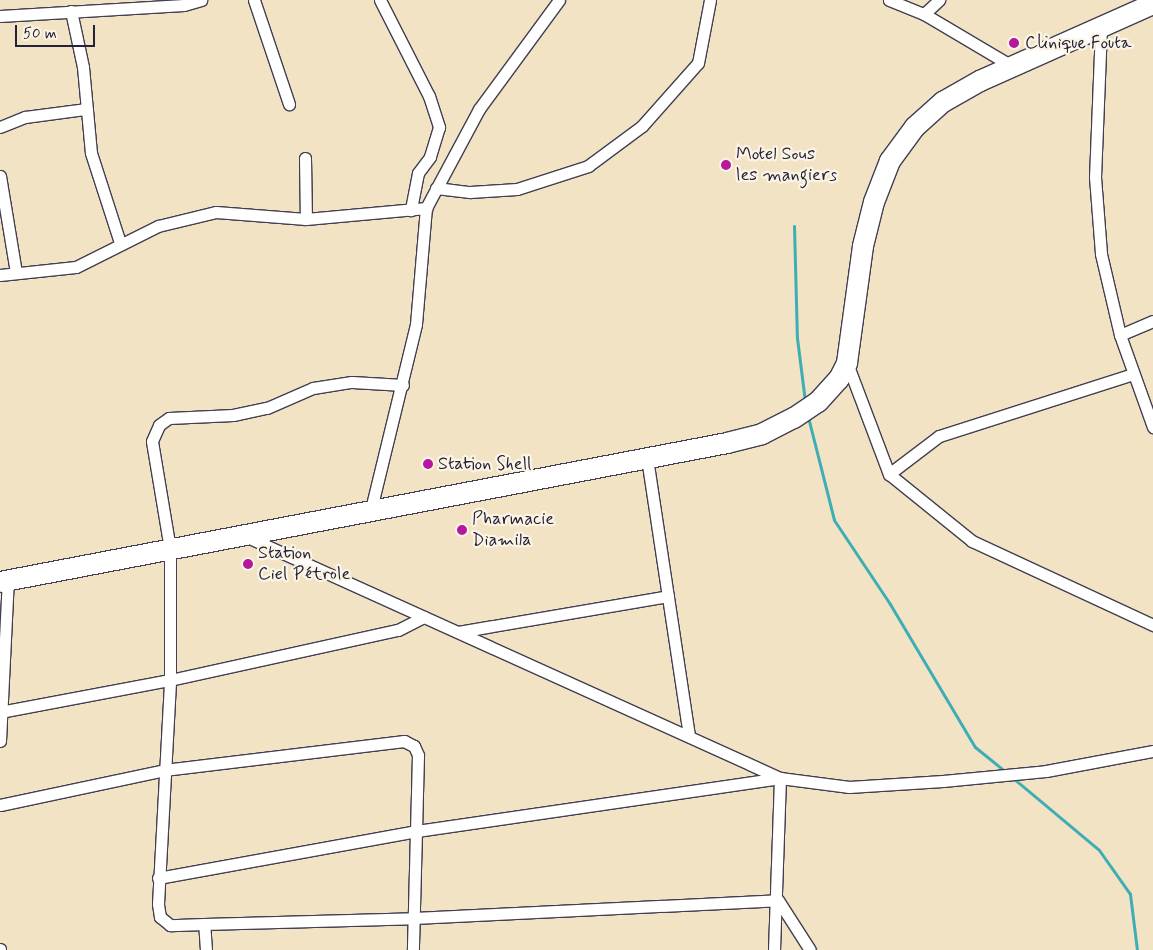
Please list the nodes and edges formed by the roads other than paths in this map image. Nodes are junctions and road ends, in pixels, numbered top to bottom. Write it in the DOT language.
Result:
graph roads {
  1 [pos="201,0"];
  2 [pos="254,0"];
  3 [pos="380,0"];
  4 [pos="559,0"];
  5 [pos="710,0"];
  6 [pos="889,0"];
  7 [pos="939,0"];
  8 [pos="1153,4"];
  9 [pos="71,11"];
  10 [pos="924,14"];
  11 [pos="0,16"];
  12 [pos="1101,28"];
  13 [pos="1012,66"];
  14 [pos="289,104"];
  15 [pos="86,108"];
  16 [pos="0,128"];
  17 [pos="305,158"];
  18 [pos="0,176"];
  19 [pos="436,188"];
  20 [pos="426,208"];
  21 [pos="410,210"];
  22 [pos="306,219"];
  23 [pos="120,243"];
  24 [pos="16,273"];
  25 [pos="0,274"];
  26 [pos="1153,321"];
  27 [pos="1120,335"];
  28 [pos="843,371"];
  29 [pos="1132,374"];
  30 [pos="403,385"];
  31 [pos="1149,406"];
  32 [pos="1153,427"];
  33 [pos="647,458"];
  34 [pos="889,474"];
  35 [pos="371,509"];
  36 [pos="242,535"];
  37 [pos="170,549"];
  38 [pos="4,581"];
  39 [pos="668,596"];
  40 [pos="424,617"];
  41 [pos="1153,625"];
  42 [pos="458,632"];
  43 [pos="170,680"];
  44 [pos="2,711"];
  45 [pos="689,736"];
  46 [pos="0,741"];
  47 [pos="1153,751"];
  48 [pos="164,770"];
  49 [pos="780,778"];
  50 [pos="0,805"];
  51 [pos="417,831"];
  52 [pos="158,878"];
  53 [pos="778,900"];
  54 [pos="414,918"];
  55 [pos="204,924"];
  56 [pos="206,950"];
  57 [pos="413,950"];
  58 [pos="774,950"];
  59 [pos="810,950"];
  1 -- 9 [label="street"];
  2 -- 14 [label="street"];
  3 -- 21 [label="street"];
  4 -- 19 [label="street"];
  5 -- 19 [label="street"];
  6 -- 10 [label="street"];
  7 -- 10 [label="street"];
  8 -- 12 [label="highway"];
  9 -- 11 [label="street"];
  9 -- 15 [label="street"];
  10 -- 13 [label="street"];
  12 -- 13 [label="highway"];
  12 -- 27 [label="street"];
  13 -- 28 [label="highway"];
  15 -- 16 [label="street"];
  15 -- 23 [label="street"];
  17 -- 22 [label="street"];
  18 -- 24 [label="street"];
  19 -- 20 [label="street"];
  20 -- 21 [label="street"];
  20 -- 30 [label="street"];
  21 -- 22 [label="street"];
  22 -- 23 [label="street"];
  23 -- 24 [label="street"];
  24 -- 25 [label="street"];
  26 -- 27 [label="street"];
  27 -- 29 [label="street"];
  28 -- 33 [label="highway"];
  28 -- 34 [label="street"];
  29 -- 31 [label="street"];
  29 -- 34 [label="street"];
  30 -- 35 [label="street"];
  30 -- 37 [label="street"];
  31 -- 32 [label="street"];
  33 -- 35 [label="highway"];
  33 -- 39 [label="street"];
  34 -- 41 [label="street"];
  35 -- 36 [label="highway"];
  36 -- 37 [label="highway"];
  36 -- 40 [label="street"];
  37 -- 38 [label="highway"];
  37 -- 43 [label="street"];
  38 -- 44 [label="street"];
  39 -- 42 [label="street"];
  39 -- 45 [label="street"];
  40 -- 42 [label="street"];
  40 -- 43 [label="street"];
  42 -- 45 [label="street"];
  43 -- 44 [label="street"];
  43 -- 48 [label="street"];
  44 -- 46 [label="street"];
  45 -- 49 [label="street"];
  47 -- 49 [label="street"];
  48 -- 50 [label="street"];
  48 -- 51 [label="street"];
  48 -- 52 [label="street"];
  49 -- 51 [label="street"];
  49 -- 53 [label="street"];
  51 -- 52 [label="street"];
  51 -- 54 [label="street"];
  52 -- 55 [label="street"];
  53 -- 54 [label="street"];
  53 -- 58 [label="street"];
  53 -- 59 [label="street"];
  54 -- 55 [label="street"];
  54 -- 57 [label="street"];
  55 -- 56 [label="street"];
}
